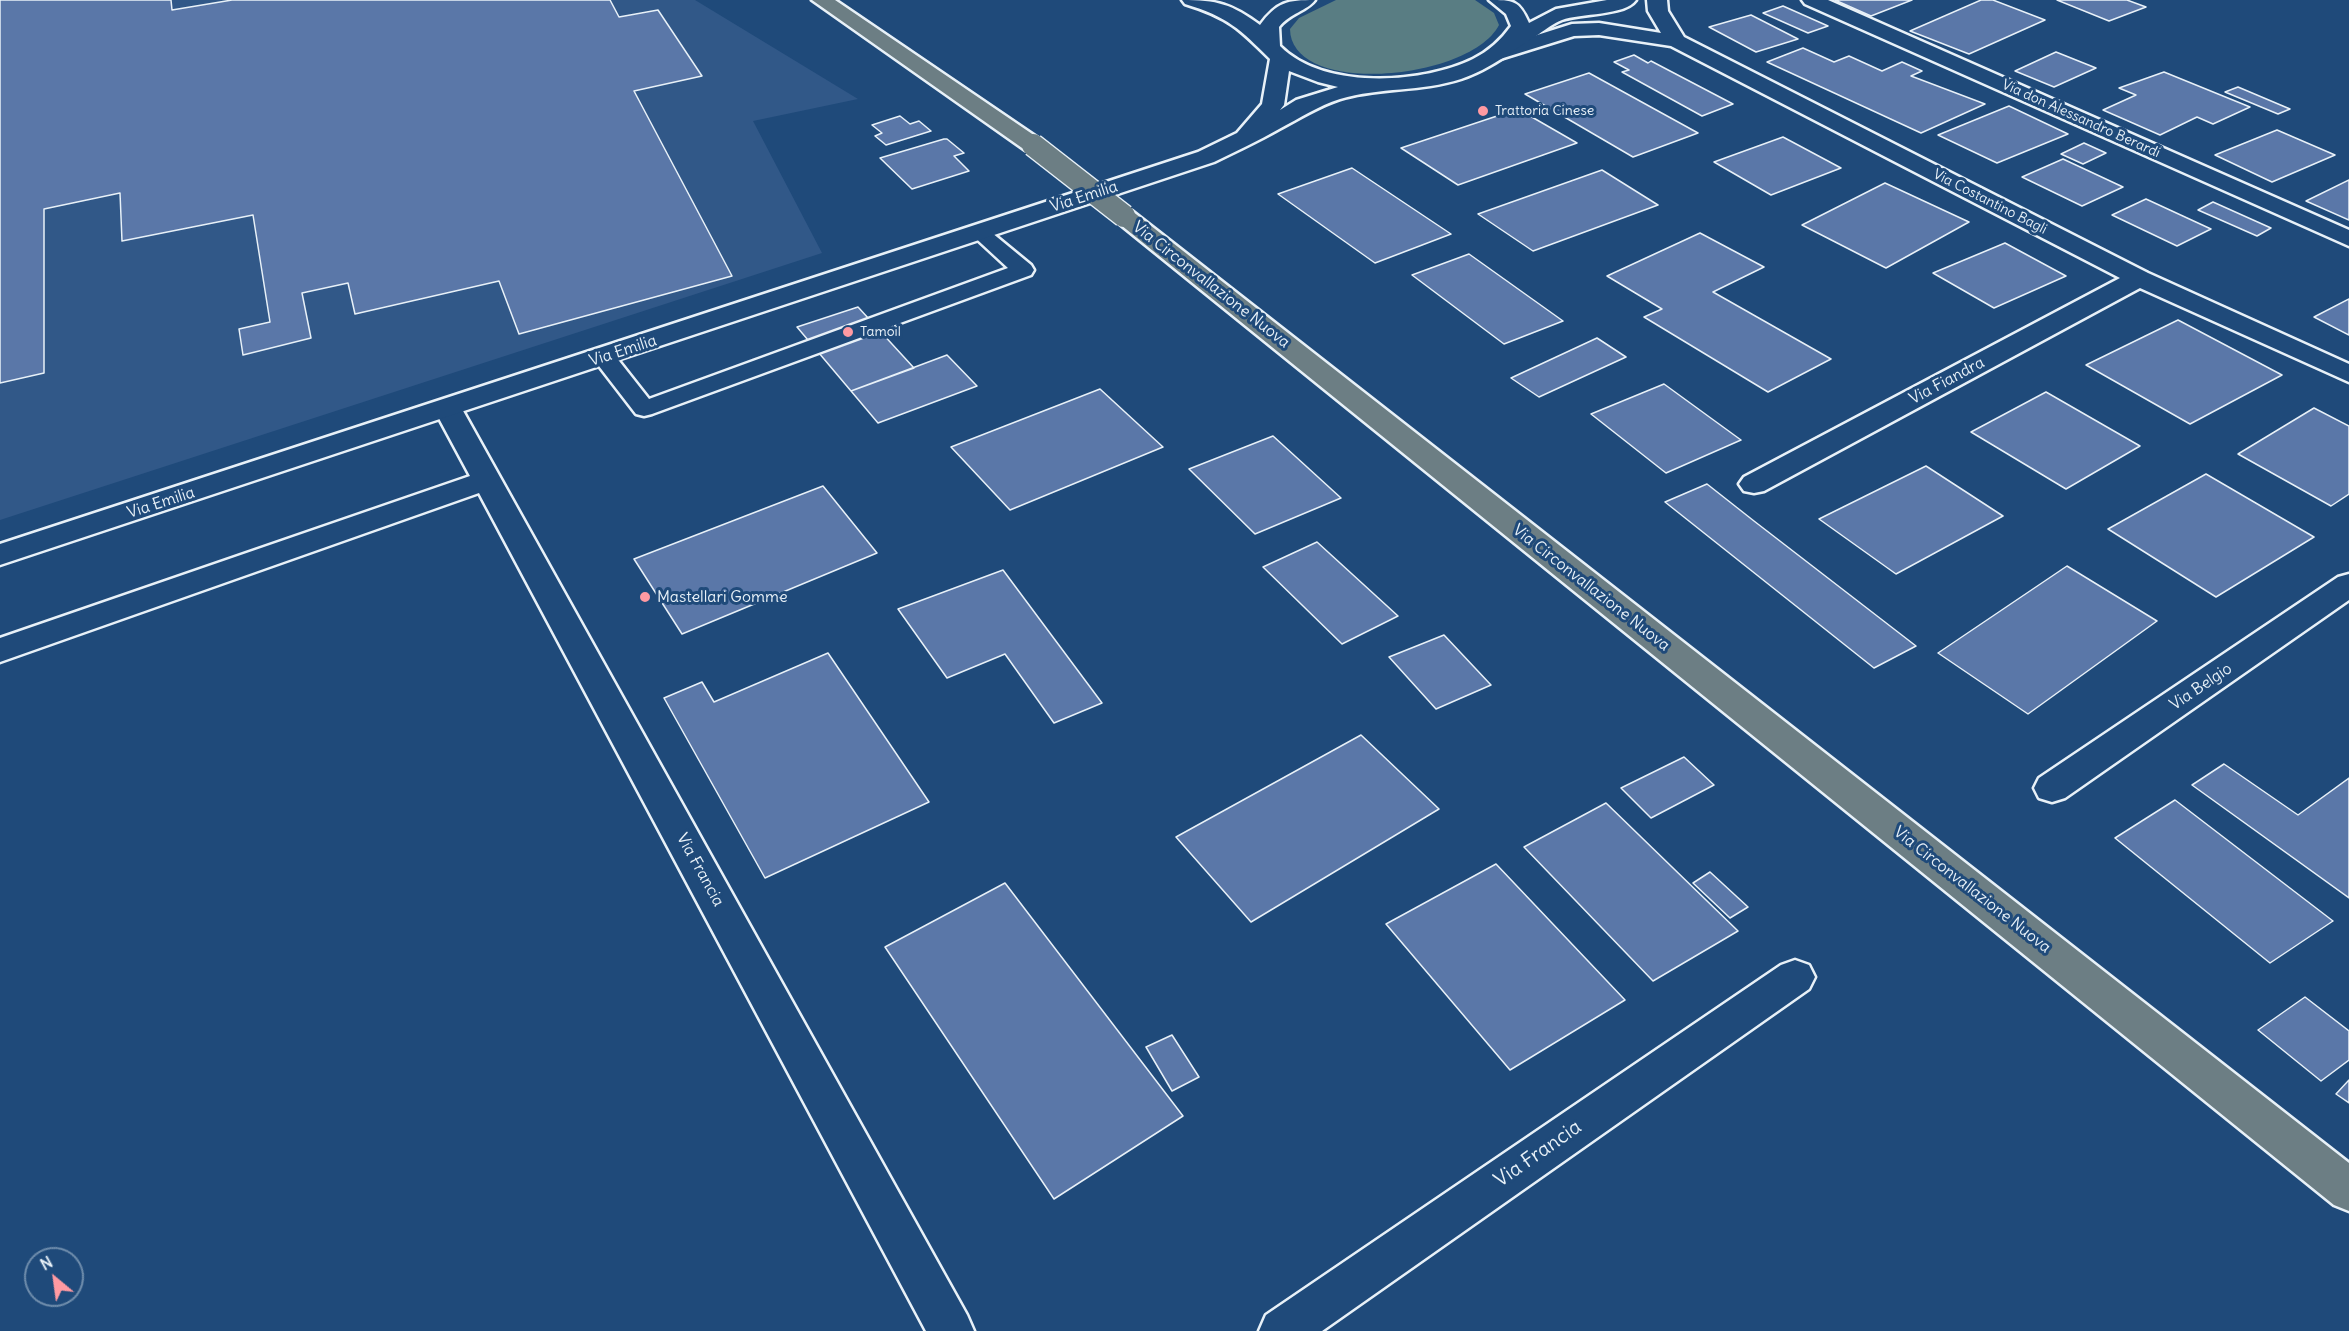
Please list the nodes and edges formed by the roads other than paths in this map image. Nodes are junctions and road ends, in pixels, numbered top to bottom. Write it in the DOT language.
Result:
graph roads {
  1 [pos="822,0"];
  2 [pos="1192,0"];
  3 [pos="1305,0"];
  4 [pos="1499,0"];
  5 [pos="1626,0"];
  6 [pos="1657,0"];
  7 [pos="1812,0"];
  8 [pos="1676,41"];
  9 [pos="1507,47"];
  10 [pos="1275,50"];
  11 [pos="1372,85"];
  12 [pos="1243,139"];
  13 [pos="979,232"];
  14 [pos="2349,239"];
  15 [pos="2139,278"];
  16 [pos="604,357"];
  17 [pos="2349,374"];
  18 [pos="448,409"];
  19 [pos="486,480"];
  20 [pos="1754,484"];
  21 [pos="0,555"];
  22 [pos="2349,585"];
  23 [pos="0,650"];
  24 [pos="2052,788"];
  25 [pos="1795,977"];
  26 [pos="2349,1190"];
  27 [pos="951,1331"];
  28 [pos="1282,1331"];
  1 -- 26 [label="main road, Via Circonvallazione Nuova, bridge"];
  2 -- 10 [label="street"];
  3 -- 10 [label="street, Via Emilia"];
  4 -- 9 [label="street"];
  5 -- 9 [label="street"];
  6 -- 8 [label="street"];
  7 -- 14 [label="street, Via don Alessandro Berardi"];
  8 -- 9 [label="street"];
  8 -- 15 [label="street, Via Costantino Bagli"];
  9 -- 11 [label="street"];
  10 -- 11 [label="street"];
  10 -- 12 [label="street, Via Emilia"];
  11 -- 12 [label="street, Via Emilia"];
  12 -- 13 [label="street, Via Emilia"];
  13 -- 16 [label="street, Via Emilia"];
  13 -- 16 [label="lane"];
  15 -- 17 [label="street, Via Costantino Bagli"];
  15 -- 20 [label="street, Via Fiandra"];
  16 -- 18 [label="street, Via Emilia"];
  18 -- 19 [label="street, Via Francia"];
  18 -- 21 [label="street, Via Emilia"];
  19 -- 23 [label="street"];
  19 -- 27 [label="street, Via Francia"];
  22 -- 24 [label="street, Via Belgio"];
  25 -- 28 [label="street, Via Francia"];
}
